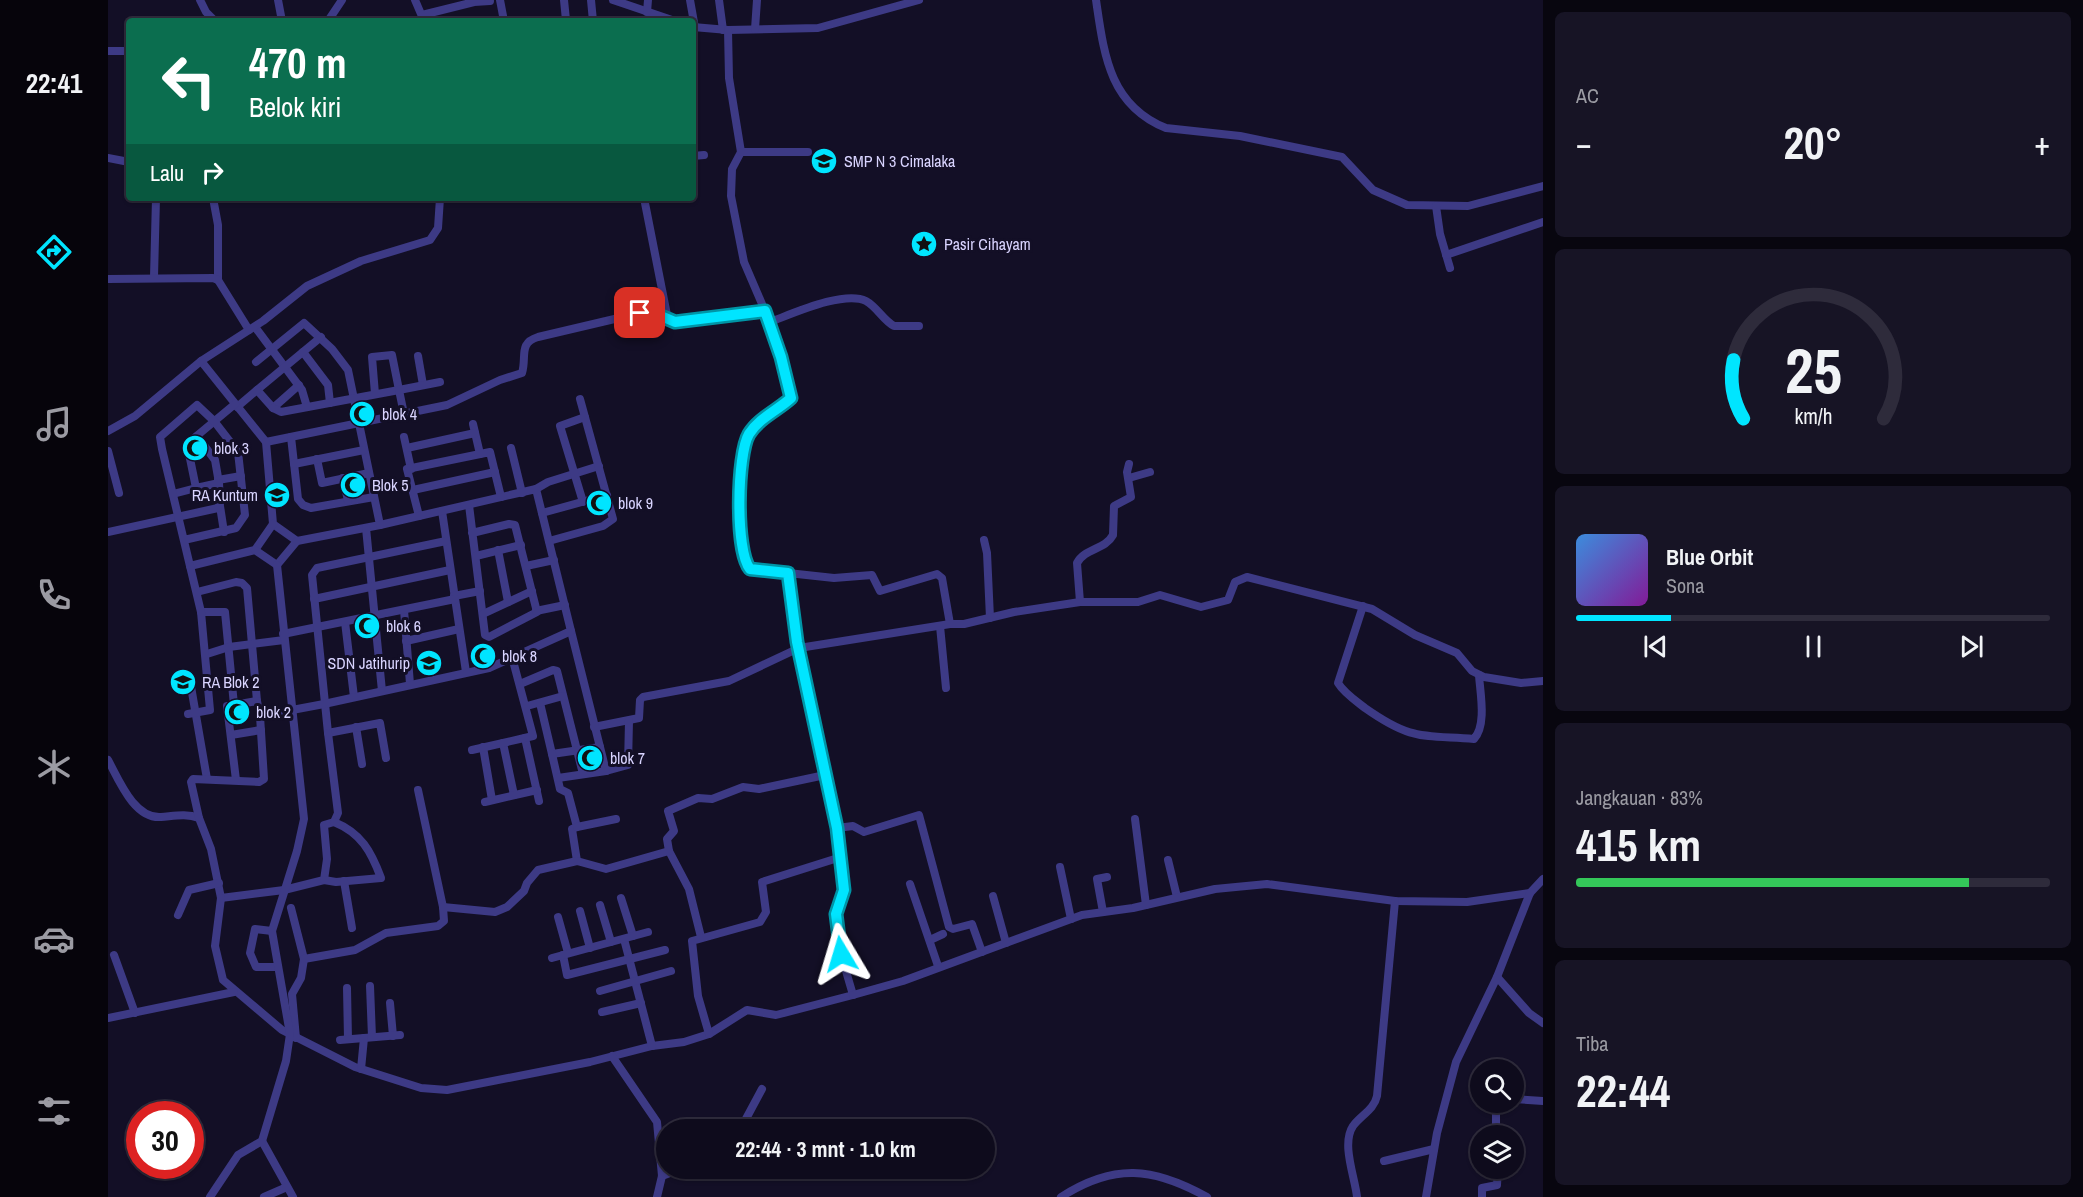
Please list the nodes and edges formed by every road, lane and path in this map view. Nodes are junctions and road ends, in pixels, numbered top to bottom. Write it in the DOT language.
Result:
graph roads {
  1 [pos="201,0"];
  2 [pos="278,0"];
  3 [pos="342,0"];
  4 [pos="415,0"];
  5 [pos="500,0"];
  6 [pos="564,0"];
  7 [pos="591,0"];
  8 [pos="613,0"];
  9 [pos="648,0"];
  10 [pos="690,0"];
  11 [pos="719,0"];
  12 [pos="757,0"];
  13 [pos="919,0"];
  14 [pos="1096,0"];
  15 [pos="490,1"];
  16 [pos="647,12"];
  17 [pos="212,18"];
  18 [pos="281,18"];
  19 [pos="330,18"];
  20 [pos="423,18"];
  21 [pos="503,18"];
  22 [pos="566,18"];
  23 [pos="593,18"];
  24 [pos="666,18"];
  25 [pos="693,18"];
  26 [pos="696,27"];
  27 [pos="755,29"];
  28 [pos="726,30"];
  29 [pos="108,51"];
  30 [pos="126,51"];
  31 [pos="741,152"];
  32 [pos="808,152"];
  33 [pos="704,155"];
  34 [pos="696,156"];
  35 [pos="108,158"];
  36 [pos="126,161"];
  37 [pos="1543,186"];
  38 [pos="156,201"];
  39 [pos="214,201"];
  40 [pos="440,201"];
  41 [pos="645,201"];
  42 [pos="1436,206"];
  43 [pos="1543,222"];
  44 [pos="1446,255"];
  45 [pos="1450,268"];
  46 [pos="154,277"];
  47 [pos="108,279"];
  48 [pos="218,280"];
  49 [pos="765,311"];
  50 [pos="668,321"];
  51 [pos="770,322"];
  52 [pos="919,326"];
  53 [pos="252,328"];
  54 [pos="321,337"];
  55 [pos="271,349"];
  56 [pos="303,352"];
  57 [pos="417,356"];
  58 [pos="201,361"];
  59 [pos="256,362"];
  60 [pos="286,367"];
  61 [pos="440,382"];
  62 [pos="299,385"];
  63 [pos="423,385"];
  64 [pos="257,390"];
  65 [pos="399,390"];
  66 [pos="375,394"];
  67 [pos="353,398"];
  68 [pos="580,399"];
  69 [pos="330,403"];
  70 [pos="236,406"];
  71 [pos="307,407"];
  72 [pos="273,408"];
  73 [pos="404,414"];
  74 [pos="585,417"];
  75 [pos="214,421"];
  76 [pos="358,424"];
  77 [pos="473,424"];
  78 [pos="108,431"];
  79 [pos="475,433"];
  80 [pos="197,436"];
  81 [pos="291,437"];
  82 [pos="404,437"];
  83 [pos="266,442"];
  84 [pos="407,448"];
  85 [pos="511,448"];
  86 [pos="364,450"];
  87 [pos="108,451"];
  88 [pos="480,454"];
  89 [pos="316,459"];
  90 [pos="294,464"];
  91 [pos="1129,464"];
  92 [pos="599,466"];
  93 [pos="411,469"];
  94 [pos="111,471"];
  95 [pos="495,472"];
  96 [pos="1150,472"];
  97 [pos="369,473"];
  98 [pos="574,474"];
  99 [pos="241,476"];
  100 [pos="343,478"];
  101 [pos="1129,478"];
  102 [pos="219,482"];
  103 [pos="196,488"];
  104 [pos="537,489"];
  105 [pos="413,490"];
  106 [pos="522,492"];
  107 [pos="119,493"];
  108 [pos="173,494"];
  109 [pos="607,495"];
  110 [pos="374,497"];
  111 [pos="501,497"];
  112 [pos="348,501"];
  113 [pos="583,502"];
  114 [pos="469,505"];
  115 [pos="220,506"];
  116 [pos="442,511"];
  117 [pos="542,513"];
  118 [pos="419,516"];
  119 [pos="178,517"];
  120 [pos="273,524"];
  121 [pos="380,525"];
  122 [pos="366,528"];
  123 [pos="108,532"];
  124 [pos="224,532"];
  125 [pos="472,532"];
  126 [pos="184,540"];
  127 [pos="984,540"];
  128 [pos="297,541"];
  129 [pos="446,541"];
  130 [pos="549,541"];
  131 [pos="521,545"];
  132 [pos="255,550"];
  133 [pos="498,550"];
  134 [pos="476,556"];
  135 [pos="369,557"];
  136 [pos="554,560"];
  137 [pos="277,565"];
  138 [pos="190,566"];
  139 [pos="526,567"];
  140 [pos="450,570"];
  141 [pos="788,573"];
  142 [pos="372,586"];
  143 [pos="480,591"];
  144 [pos="532,591"];
  145 [pos="198,592"];
  146 [pos="455,597"];
  147 [pos="314,599"];
  148 [pos="508,602"];
  149 [pos="1080,602"];
  150 [pos="565,605"];
  151 [pos="1363,606"];
  152 [pos="404,610"];
  153 [pos="536,611"];
  154 [pos="201,612"];
  155 [pos="483,614"];
  156 [pos="375,616"];
  157 [pos="990,618"];
  158 [pos="345,622"];
  159 [pos="950,624"];
  160 [pos="940,626"];
  161 [pos="317,628"];
  162 [pos="459,629"];
  163 [pos="571,631"];
  164 [pos="284,637"];
  165 [pos="406,641"];
  166 [pos="251,645"];
  167 [pos="229,648"];
  168 [pos="799,648"];
  169 [pos="207,654"];
  170 [pos="512,657"];
  171 [pos="466,672"];
  172 [pos="189,675"];
  173 [pos="1479,675"];
  174 [pos="1543,681"];
  175 [pos="410,684"];
  176 [pos="520,684"];
  177 [pos="946,688"];
  178 [pos="382,691"];
  179 [pos="563,696"];
  180 [pos="354,697"];
  181 [pos="258,701"];
  182 [pos="540,703"];
  183 [pos="324,704"];
  184 [pos="230,705"];
  185 [pos="527,706"];
  186 [pos="210,710"];
  187 [pos="292,710"];
  188 [pos="198,712"];
  189 [pos="188,714"];
  190 [pos="260,716"];
  191 [pos="629,721"];
  192 [pos="356,727"];
  193 [pos="594,727"];
  194 [pos="261,730"];
  195 [pos="328,733"];
  196 [pos="547,733"];
  197 [pos="231,735"];
  198 [pos="529,737"];
  199 [pos="503,743"];
  200 [pos="483,747"];
  201 [pos="600,747"];
  202 [pos="472,750"];
  203 [pos="577,751"];
  204 [pos="552,754"];
  205 [pos="386,758"];
  206 [pos="108,760"];
  207 [pos="362,764"];
  208 [pos="606,771"];
  209 [pos="583,774"];
  210 [pos="825,775"];
  211 [pos="558,778"];
  212 [pos="207,779"];
  213 [pos="236,780"];
  214 [pos="418,790"];
  215 [pos="537,790"];
  216 [pos="514,795"];
  217 [pos="539,801"];
  218 [pos="199,818"];
  219 [pos="616,819"];
  220 [pos="1135,819"];
  221 [pos="334,822"];
  222 [pos="577,827"];
  223 [pos="837,828"];
  224 [pos="669,851"];
  225 [pos="841,857"];
  226 [pos="1168,860"];
  227 [pos="577,861"];
  228 [pos="1060,867"];
  229 [pos="1107,877"];
  230 [pos="1543,879"];
  231 [pos="324,880"];
  232 [pos="345,881"];
  233 [pos="219,883"];
  234 [pos="910,884"];
  235 [pos="284,890"];
  236 [pos="1530,893"];
  237 [pos="993,896"];
  238 [pos="1177,897"];
  239 [pos="221,898"];
  240 [pos="621,898"];
  241 [pos="1395,901"];
  242 [pos="600,905"];
  243 [pos="1146,905"];
  244 [pos="443,907"];
  245 [pos="291,908"];
  246 [pos="580,911"];
  247 [pos="1103,912"];
  248 [pos="178,915"];
  249 [pos="558,917"];
  250 [pos="1071,919"];
  251 [pos="352,928"];
  252 [pos="272,931"];
  253 [pos="648,932"];
  254 [pos="943,934"];
  255 [pos="633,936"];
  256 [pos="701,937"];
  257 [pos="624,939"];
  258 [pos="930,940"];
  259 [pos="611,942"];
  260 [pos="1006,943"];
  261 [pos="590,948"];
  262 [pos="666,950"];
  263 [pos="982,952"];
  264 [pos="566,954"];
  265 [pos="114,955"];
  266 [pos="552,958"];
  267 [pos="304,959"];
  268 [pos="630,960"];
  269 [pos="939,966"];
  270 [pos="277,967"];
  271 [pos="671,971"];
  272 [pos="1497,977"];
  273 [pos="635,982"];
  274 [pos="370,986"];
  275 [pos="346,988"];
  276 [pos="600,991"];
  277 [pos="234,992"];
  278 [pos="853,995"];
  279 [pos="390,1003"];
  280 [pos="641,1003"];
  281 [pos="602,1012"];
  282 [pos="135,1013"];
  283 [pos="108,1018"];
  284 [pos="1543,1023"];
  285 [pos="709,1034"];
  286 [pos="293,1036"];
  287 [pos="368,1038"];
  288 [pos="652,1046"];
  289 [pos="612,1056"];
  290 [pos="361,1069"];
  291 [pos="762,1089"];
  292 [pos="1524,1100"];
  293 [pos="1543,1101"];
  294 [pos="747,1119"];
  295 [pos="656,1121"];
  296 [pos="262,1141"];
  297 [pos="1434,1149"];
  298 [pos="1384,1161"];
  299 [pos="661,1179"];
  300 [pos="1497,1179"];
  301 [pos="287,1187"];
  302 [pos="210,1197"];
  303 [pos="264,1197"];
  304 [pos="293,1197"];
  305 [pos="657,1197"];
  306 [pos="1061,1197"];
  307 [pos="1207,1197"];
  308 [pos="1357,1197"];
  309 [pos="1426,1197"];
  310 [pos="1482,1197"];
  1 -- 17 [label="street"];
  2 -- 18 [label="street"];
  3 -- 19 [label="street"];
  4 -- 20 [label="street"];
  5 -- 21 [label="street"];
  6 -- 22 [label="street"];
  7 -- 23 [label="street"];
  8 -- 16 [label="street"];
  9 -- 16 [label="street"];
  10 -- 25 [label="street"];
  11 -- 28 [label="street"];
  12 -- 27 [label="street"];
  13 -- 27 [label="street"];
  14 -- 42 [label="street"];
  15 -- 20 [label="street"];
  16 -- 24 [label="street"];
  26 -- 28 [label="street"];
  27 -- 28 [label="street"];
  28 -- 31 [label="street"];
  29 -- 30 [label="street"];
  31 -- 32 [label="street"];
  31 -- 49 [label="street"];
  33 -- 34 [label="street"];
  35 -- 36 [label="street"];
  37 -- 42 [label="street"];
  38 -- 46 [label="street"];
  39 -- 48 [label="street"];
  40 -- 53 [label="street"];
  41 -- 50 [label="street"];
  42 -- 44 [label="street"];
  43 -- 44 [label="street"];
  44 -- 45 [label="street"];
  46 -- 47 [label="street"];
  46 -- 48 [label="street"];
  48 -- 53 [label="street"];
  49 -- 50 [label="street"];
  49 -- 51 [label="street"];
  50 -- 73 [label="street"];
  51 -- 52 [label="street"];
  51 -- 141 [label="street"];
  53 -- 55 [label="street"];
  53 -- 58 [label="street"];
  54 -- 55 [label="street"];
  54 -- 56 [label="street"];
  54 -- 67 [label="street"];
  55 -- 59 [label="street"];
  55 -- 60 [label="street"];
  56 -- 60 [label="street"];
  56 -- 69 [label="street"];
  57 -- 63 [label="street"];
  58 -- 70 [label="street"];
  58 -- 78 [label="street"];
  60 -- 62 [label="street"];
  60 -- 64 [label="street"];
  61 -- 63 [label="street"];
  62 -- 71 [label="street"];
  62 -- 72 [label="street"];
  63 -- 65 [label="street"];
  64 -- 70 [label="street"];
  64 -- 72 [label="street"];
  65 -- 66 [label="street"];
  65 -- 66 [label="street"];
  65 -- 73 [label="street"];
  66 -- 67 [label="street"];
  67 -- 69 [label="street"];
  67 -- 76 [label="street"];
  68 -- 74 [label="street"];
  69 -- 71 [label="street"];
  70 -- 75 [label="street"];
  70 -- 83 [label="street"];
  71 -- 72 [label="street"];
  73 -- 76 [label="street"];
  74 -- 92 [label="street"];
  74 -- 98 [label="street"];
  75 -- 80 [label="street"];
  75 -- 99 [label="street"];
  75 -- 108 [label="street"];
  76 -- 81 [label="street"];
  76 -- 86 [label="street"];
  77 -- 79 [label="street"];
  79 -- 84 [label="street"];
  79 -- 88 [label="street"];
  80 -- 102 [label="street"];
  80 -- 103 [label="street"];
  81 -- 83 [label="street"];
  81 -- 90 [label="street"];
  82 -- 84 [label="street"];
  83 -- 120 [label="street"];
  84 -- 93 [label="street"];
  85 -- 106 [label="street"];
  86 -- 89 [label="street"];
  86 -- 97 [label="street"];
  87 -- 94 [label="street"];
  88 -- 93 [label="street"];
  88 -- 95 [label="street"];
  89 -- 90 [label="street"];
  89 -- 100 [label="street"];
  90 -- 112 [label="street"];
  91 -- 101 [label="street"];
  92 -- 98 [label="street"];
  92 -- 109 [label="street"];
  93 -- 105 [label="street"];
  94 -- 107 [label="street"];
  95 -- 105 [label="street"];
  95 -- 111 [label="street"];
  96 -- 101 [label="street"];
  97 -- 100 [label="street"];
  97 -- 110 [label="street"];
  98 -- 104 [label="street"];
  98 -- 113 [label="street"];
  99 -- 102 [label="street"];
  99 -- 124 [label="street"];
  100 -- 112 [label="street"];
  101 -- 149 [label="street"];
  102 -- 103 [label="street"];
  102 -- 115 [label="street"];
  103 -- 108 [label="street"];
  104 -- 106 [label="street"];
  104 -- 117 [label="street"];
  105 -- 118 [label="street"];
  106 -- 111 [label="street"];
  108 -- 119 [label="street"];
  109 -- 113 [label="street"];
  109 -- 130 [label="street"];
  110 -- 112 [label="street"];
  110 -- 121 [label="street"];
  111 -- 114 [label="street"];
  113 -- 117 [label="street"];
  114 -- 116 [label="street"];
  114 -- 125 [label="street"];
  115 -- 119 [label="street"];
  115 -- 124 [label="street"];
  116 -- 118 [label="street"];
  116 -- 129 [label="street"];
  117 -- 130 [label="street"];
  118 -- 121 [label="street"];
  119 -- 123 [label="street"];
  119 -- 126 [label="street"];
  120 -- 128 [label="street"];
  120 -- 132 [label="street"];
  121 -- 122 [label="street"];
  122 -- 128 [label="street"];
  122 -- 135 [label="street"];
  124 -- 126 [label="street"];
  125 -- 131 [label="street"];
  125 -- 134 [label="street"];
  126 -- 138 [label="street"];
  127 -- 157 [label="street"];
  128 -- 137 [label="street"];
  129 -- 135 [label="street"];
  129 -- 140 [label="street"];
  130 -- 136 [label="street"];
  131 -- 133 [label="street"];
  131 -- 139 [label="street"];
  132 -- 137 [label="street"];
  132 -- 138 [label="street"];
  133 -- 134 [label="street"];
  133 -- 148 [label="street"];
  134 -- 143 [label="street"];
  135 -- 142 [label="street"];
  135 -- 147 [label="street"];
  136 -- 139 [label="street"];
  136 -- 150 [label="street"];
  137 -- 164 [label="street"];
  138 -- 145 [label="street"];
  139 -- 144 [label="street"];
  140 -- 142 [label="street"];
  140 -- 146 [label="street"];
  141 -- 159 [label="street"];
  141 -- 168 [label="street"];
  142 -- 147 [label="street"];
  142 -- 156 [label="street"];
  143 -- 146 [label="street"];
  143 -- 155 [label="street"];
  144 -- 148 [label="street"];
  144 -- 153 [label="street"];
  145 -- 154 [label="street"];
  145 -- 166 [label="street"];
  146 -- 152 [label="street"];
  146 -- 162 [label="street"];
  147 -- 161 [label="street"];
  148 -- 155 [label="street"];
  149 -- 151 [label="street"];
  149 -- 157 [label="street"];
  150 -- 153 [label="street"];
  150 -- 163 [label="street"];
  151 -- 173 [label="street"];
  151 -- 173 [label="street"];
  152 -- 156 [label="street"];
  152 -- 165 [label="street"];
  153 -- 155 [label="street"];
  154 -- 167 [label="street"];
  154 -- 169 [label="street"];
  156 -- 158 [label="street"];
  156 -- 178 [label="street"];
  157 -- 159 [label="street"];
  158 -- 161 [label="street"];
  158 -- 180 [label="street"];
  159 -- 160 [label="street"];
  160 -- 168 [label="street"];
  160 -- 177 [label="street"];
  161 -- 164 [label="street"];
  161 -- 183 [label="street"];
  162 -- 165 [label="street"];
  162 -- 171 [label="street"];
  163 -- 170 [label="street"];
  163 -- 193 [label="street"];
  164 -- 166 [label="street"];
  164 -- 187 [label="street"];
  165 -- 175 [label="street"];
  166 -- 167 [label="street"];
  166 -- 181 [label="street"];
  167 -- 169 [label="street"];
  167 -- 184 [label="street"];
  168 -- 191 [label="street"];
  168 -- 210 [label="street"];
  169 -- 186 [label="street"];
  170 -- 171 [label="street"];
  170 -- 176 [label="street"];
  171 -- 175 [label="street"];
  172 -- 188 [label="street"];
  173 -- 174 [label="street"];
  175 -- 178 [label="street"];
  176 -- 179 [label="street"];
  176 -- 185 [label="street"];
  178 -- 180 [label="street"];
  179 -- 182 [label="street"];
  179 -- 203 [label="street"];
  180 -- 183 [label="street"];
  181 -- 184 [label="street"];
  181 -- 190 [label="street"];
  182 -- 185 [label="street"];
  182 -- 196 [label="street"];
  183 -- 187 [label="street"];
  183 -- 195 [label="street"];
  184 -- 186 [label="street"];
  184 -- 197 [label="street"];
  185 -- 198 [label="street"];
  186 -- 188 [label="street"];
  187 -- 190 [label="street"];
  187 -- 235 [label="street"];
  188 -- 189 [label="street"];
  188 -- 212 [label="street"];
  190 -- 194 [label="street"];
  191 -- 193 [label="street"];
  191 -- 208 [label="street"];
  192 -- 195 [label="street"];
  192 -- 205 [label="street"];
  192 -- 207 [label="street"];
  193 -- 201 [label="street"];
  194 -- 197 [label="street"];
  194 -- 213 [label="street"];
  195 -- 221 [label="street"];
  196 -- 198 [label="street"];
  196 -- 204 [label="street"];
  197 -- 213 [label="street"];
  198 -- 199 [label="street"];
  198 -- 215 [label="street"];
  199 -- 200 [label="street"];
  199 -- 216 [label="street"];
  200 -- 202 [label="street"];
  200 -- 216 [label="street"];
  201 -- 203 [label="street"];
  201 -- 208 [label="street"];
  203 -- 204 [label="street"];
  203 -- 209 [label="street"];
  204 -- 211 [label="street"];
  206 -- 218 [label="street"];
  208 -- 209 [label="street"];
  209 -- 211 [label="street"];
  210 -- 223 [label="street"];
  210 -- 224 [label="street"];
  211 -- 222 [label="street"];
  212 -- 213 [label="street"];
  212 -- 218 [label="street"];
  214 -- 244 [label="street"];
  215 -- 216 [label="street"];
  215 -- 217 [label="street"];
  218 -- 233 [label="street"];
  219 -- 222 [label="street"];
  220 -- 243 [label="street"];
  221 -- 231 [label="street"];
  221 -- 232 [label="street"];
  222 -- 227 [label="street"];
  223 -- 225 [label="street"];
  223 -- 263 [label="street"];
  224 -- 227 [label="street"];
  224 -- 256 [label="street"];
  225 -- 256 [label="street"];
  225 -- 278 [label="street"];
  226 -- 238 [label="street"];
  227 -- 244 [label="street"];
  228 -- 250 [label="street"];
  229 -- 247 [label="street"];
  230 -- 236 [label="street"];
  231 -- 232 [label="street"];
  231 -- 235 [label="street"];
  232 -- 251 [label="street"];
  233 -- 239 [label="street"];
  233 -- 248 [label="street"];
  234 -- 258 [label="street"];
  235 -- 239 [label="street"];
  235 -- 252 [label="street"];
  236 -- 241 [label="street"];
  236 -- 272 [label="street"];
  237 -- 260 [label="street"];
  238 -- 241 [label="street"];
  238 -- 243 [label="street"];
  239 -- 277 [label="street"];
  240 -- 255 [label="street"];
  241 -- 308 [label="street"];
  242 -- 259 [label="street"];
  243 -- 247 [label="street"];
  244 -- 267 [label="street"];
  245 -- 267 [label="street"];
  246 -- 261 [label="street"];
  247 -- 250 [label="street"];
  249 -- 264 [label="street"];
  250 -- 260 [label="street"];
  252 -- 270 [label="street"];
  252 -- 270 [label="street"];
  253 -- 255 [label="street"];
  254 -- 258 [label="street"];
  255 -- 257 [label="street"];
  256 -- 285 [label="street"];
  257 -- 259 [label="street"];
  257 -- 268 [label="street"];
  258 -- 269 [label="street"];
  259 -- 261 [label="street"];
  260 -- 263 [label="street"];
  261 -- 264 [label="street"];
  262 -- 268 [label="street"];
  263 -- 269 [label="street"];
  264 -- 266 [label="street"];
  264 -- 268 [label="street"];
  265 -- 282 [label="street"];
  267 -- 286 [label="street"];
  268 -- 273 [label="street"];
  269 -- 278 [label="street"];
  270 -- 286 [label="street"];
  271 -- 273 [label="street"];
  272 -- 284 [label="street"];
  272 -- 297 [label="street"];
  273 -- 276 [label="street"];
  273 -- 280 [label="street"];
  274 -- 287 [label="street"];
  275 -- 287 [label="street"];
  277 -- 282 [label="street"];
  277 -- 286 [label="street"];
  278 -- 285 [label="street"];
  279 -- 287 [label="street"];
  280 -- 281 [label="street"];
  280 -- 288 [label="street"];
  282 -- 283 [label="street"];
  285 -- 288 [label="street"];
  286 -- 290 [label="street"];
  286 -- 296 [label="street"];
  287 -- 290 [label="street"];
  288 -- 289 [label="street"];
  289 -- 290 [label="street"];
  289 -- 295 [label="street"];
  291 -- 294 [label="street"];
  292 -- 293 [label="street"];
  296 -- 301 [label="street"];
  296 -- 302 [label="street"];
  297 -- 298 [label="street"];
  297 -- 309 [label="street"];
  299 -- 305 [label="street"];
  300 -- 310 [label="street"];
  301 -- 303 [label="street"];
  301 -- 304 [label="street"];
  306 -- 307 [label="street"];
}
